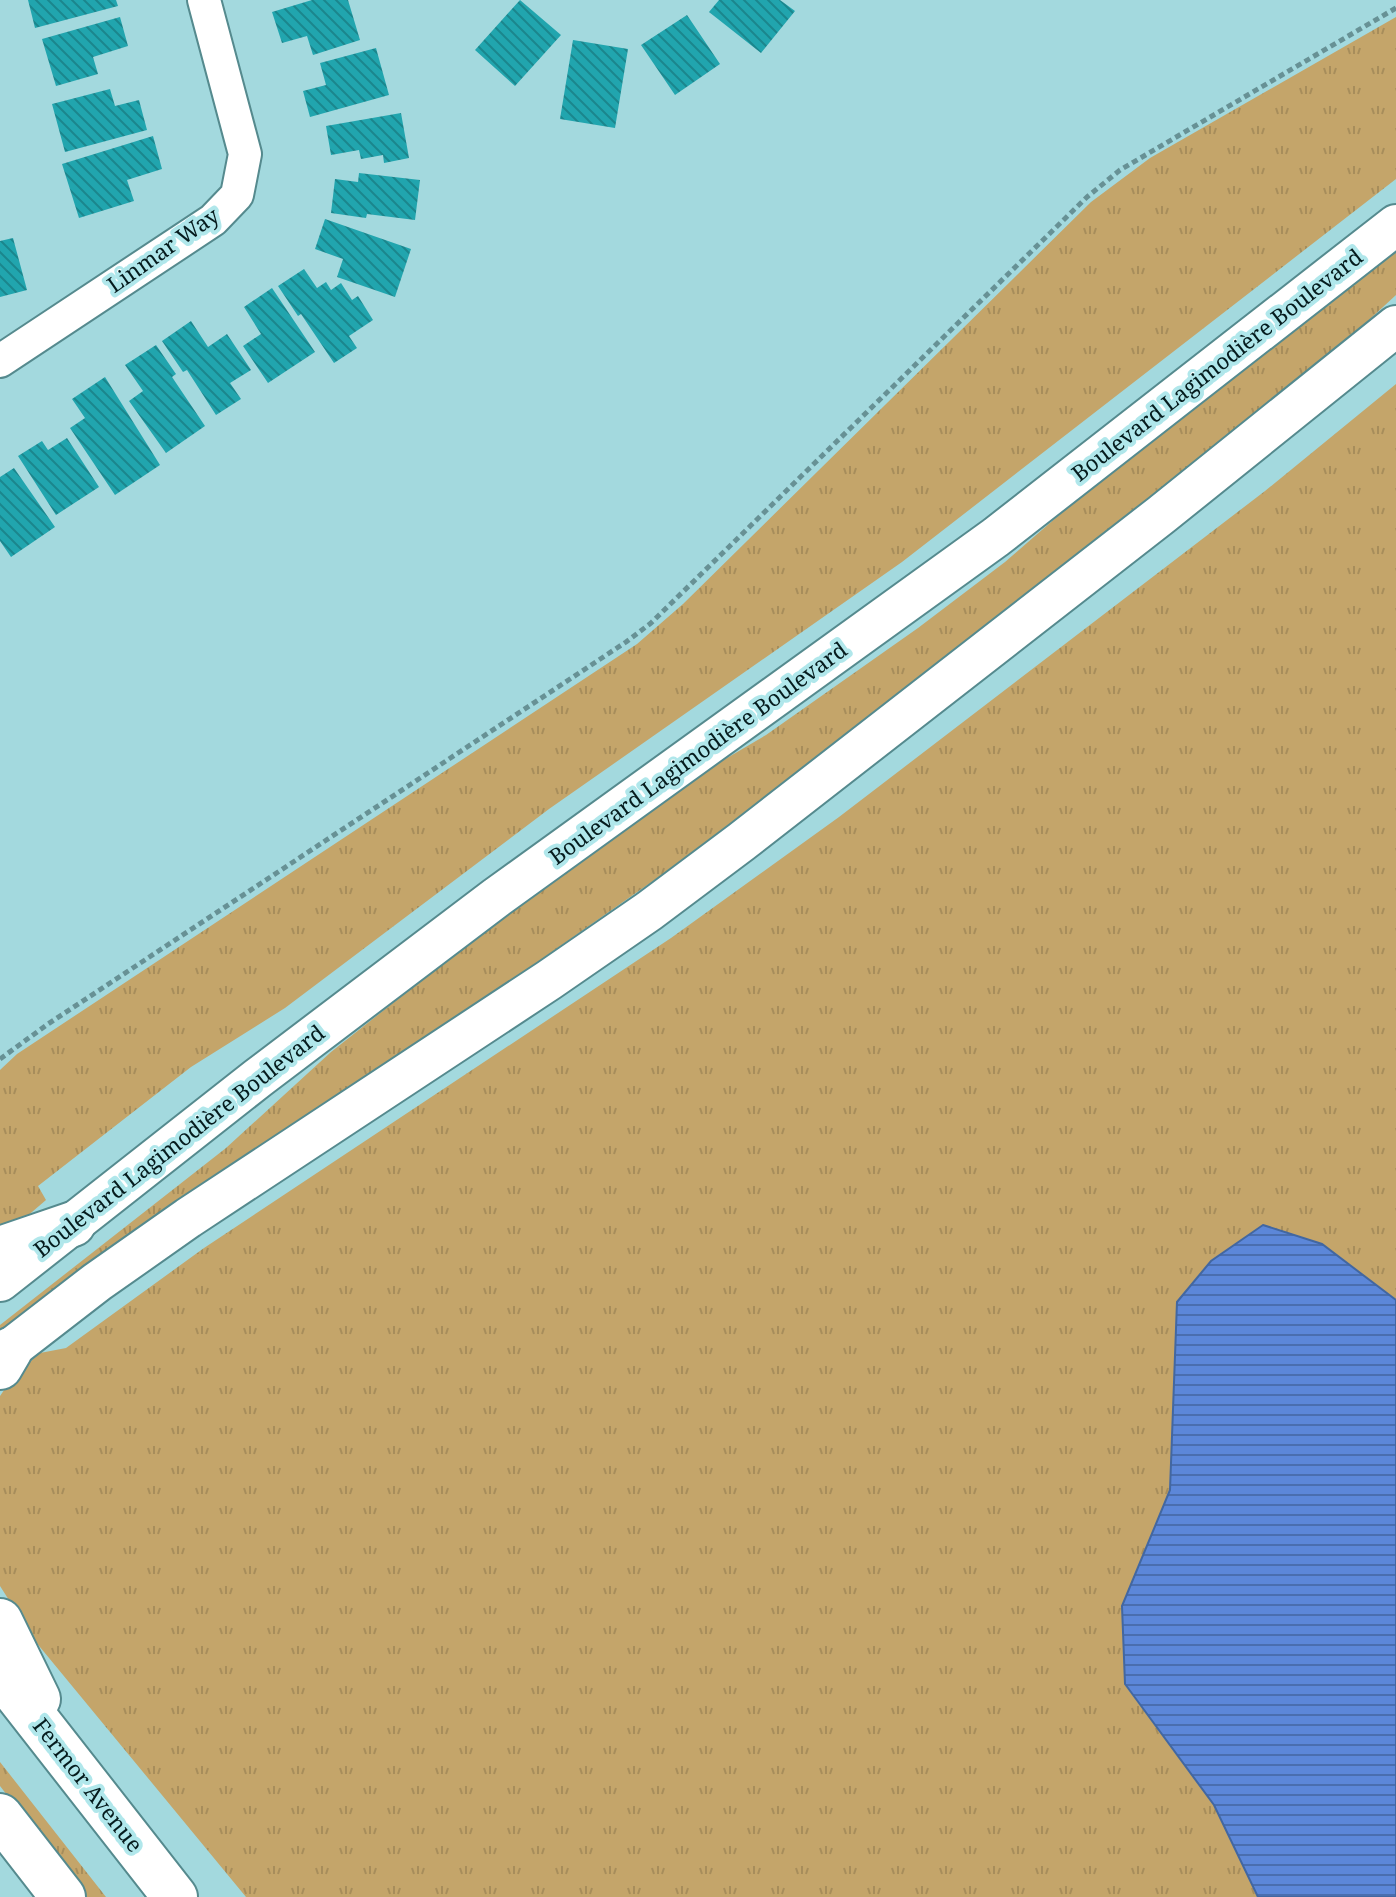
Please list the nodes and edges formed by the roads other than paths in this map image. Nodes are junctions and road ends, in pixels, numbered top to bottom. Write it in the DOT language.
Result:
graph roads {
  1 [pos="204,0"];
  2 [pos="1396,225"];
  3 [pos="1396,326"];
  4 [pos="0,361"];
  5 [pos="73,1224"];
  6 [pos="0,1249"];
  7 [pos="0,1281"];
  8 [pos="3,1358"];
  9 [pos="0,1621"];
  10 [pos="0,1673"];
  11 [pos="69,1762"];
  12 [pos="0,1816"];
  13 [pos="63,1897"];
  14 [pos="175,1897"];
  1 -- 4 [label="street, Linmar Way"];
  2 -- 5 [label="main road, Boulevard Lagimodière Boulevard"];
  3 -- 8 [label="main road"];
  5 -- 6 [label="highway"];
  5 -- 7 [label="main road, Boulevard Lagimodière Boulevard"];
  9 -- 11 [label="highway"];
  10 -- 11 [label="highway, Fermor Avenue"];
  11 -- 14 [label="highway, Fermor Avenue"];
  12 -- 13 [label="highway"];
}
